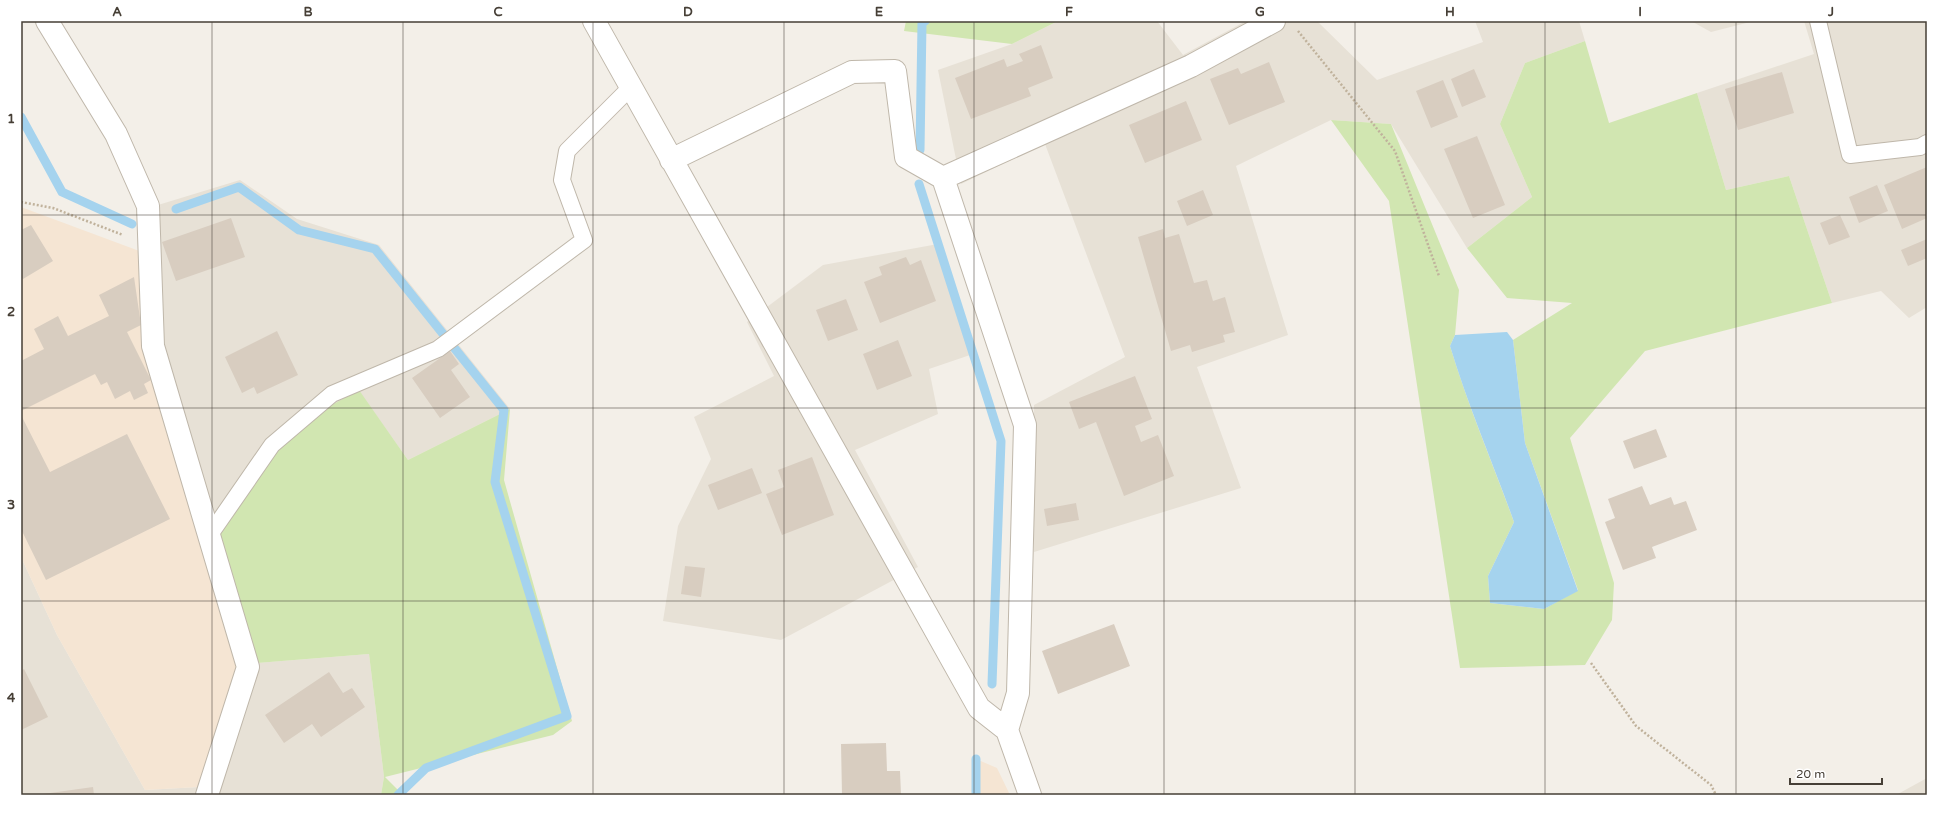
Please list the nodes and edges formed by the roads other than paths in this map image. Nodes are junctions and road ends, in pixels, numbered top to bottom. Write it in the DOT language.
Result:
graph roads {
  1 [pos="47,21"];
  2 [pos="594,21"];
  3 [pos="1274,21"];
  4 [pos="1818,21"];
  5 [pos="631,87"];
  6 [pos="1927,143"];
  7 [pos="671,160"];
  8 [pos="943,178"];
  9 [pos="209,536"];
  10 [pos="1007,730"];
  11 [pos="207,795"];
  12 [pos="1030,795"];
  1 -- 9 [label="street"];
  2 -- 5 [label="street"];
  3 -- 8 [label="street"];
  4 -- 6 [label="lane"];
  5 -- 7 [label="street"];
  5 -- 9 [label="lane"];
  7 -- 8 [label="street"];
  7 -- 10 [label="street"];
  8 -- 10 [label="street"];
  9 -- 11 [label="street"];
  10 -- 12 [label="street"];
}
